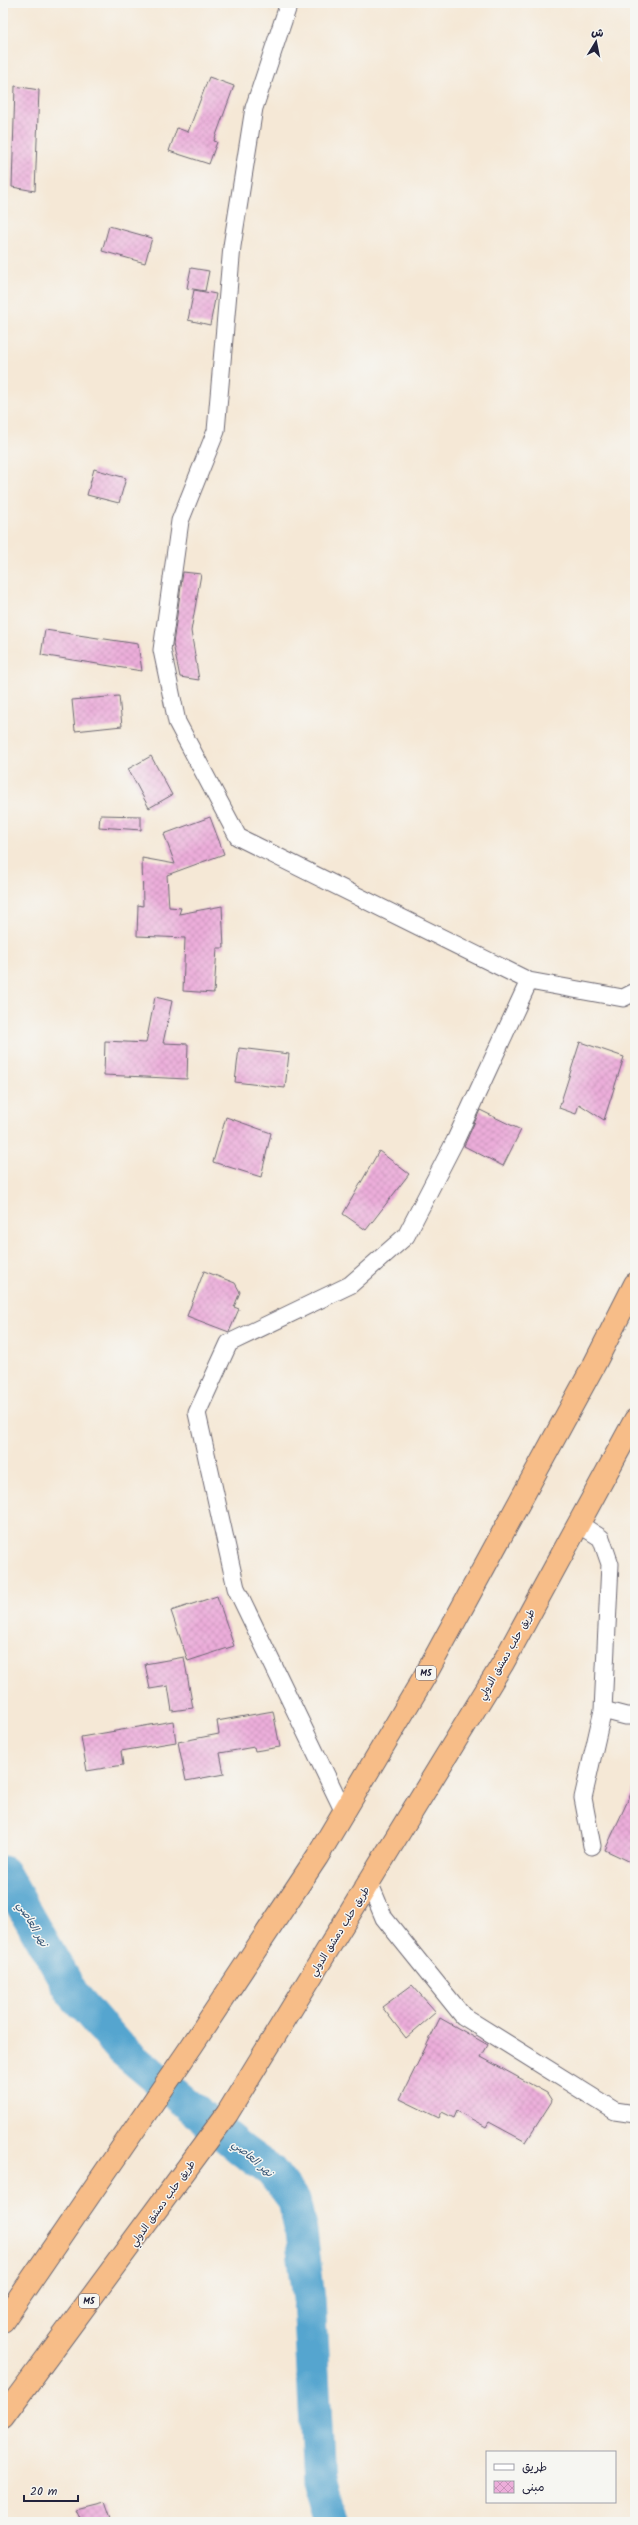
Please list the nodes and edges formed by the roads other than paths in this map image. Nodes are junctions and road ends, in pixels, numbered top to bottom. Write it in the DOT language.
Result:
graph roads {
  1 [pos="286,4"];
  2 [pos="529,981"];
  3 [pos="635,992"];
  4 [pos="635,1284"];
  5 [pos="635,1420"];
  6 [pos="579,1524"];
  7 [pos="603,1710"];
  8 [pos="635,1716"];
  9 [pos="344,1812"];
  10 [pos="592,1846"];
  11 [pos="369,1882"];
  12 [pos="635,2114"];
  13 [pos="3,2321"];
  14 [pos="3,2417"];
  1 -- 2 [label="street"];
  2 -- 3 [label="street"];
  2 -- 9 [label="street"];
  4 -- 9 [label="highway, M5"];
  5 -- 6 [label="highway, طريق حلب دمشق الدولي / M5"];
  6 -- 7 [label="street"];
  6 -- 11 [label="highway, طريق حلب دمشق الدولي / M5"];
  7 -- 8 [label="street"];
  7 -- 10 [label="street"];
  9 -- 13 [label="highway, M5"];
  11 -- 12 [label="street"];
  11 -- 14 [label="highway, طريق حلب دمشق الدولي / M5"];
}
